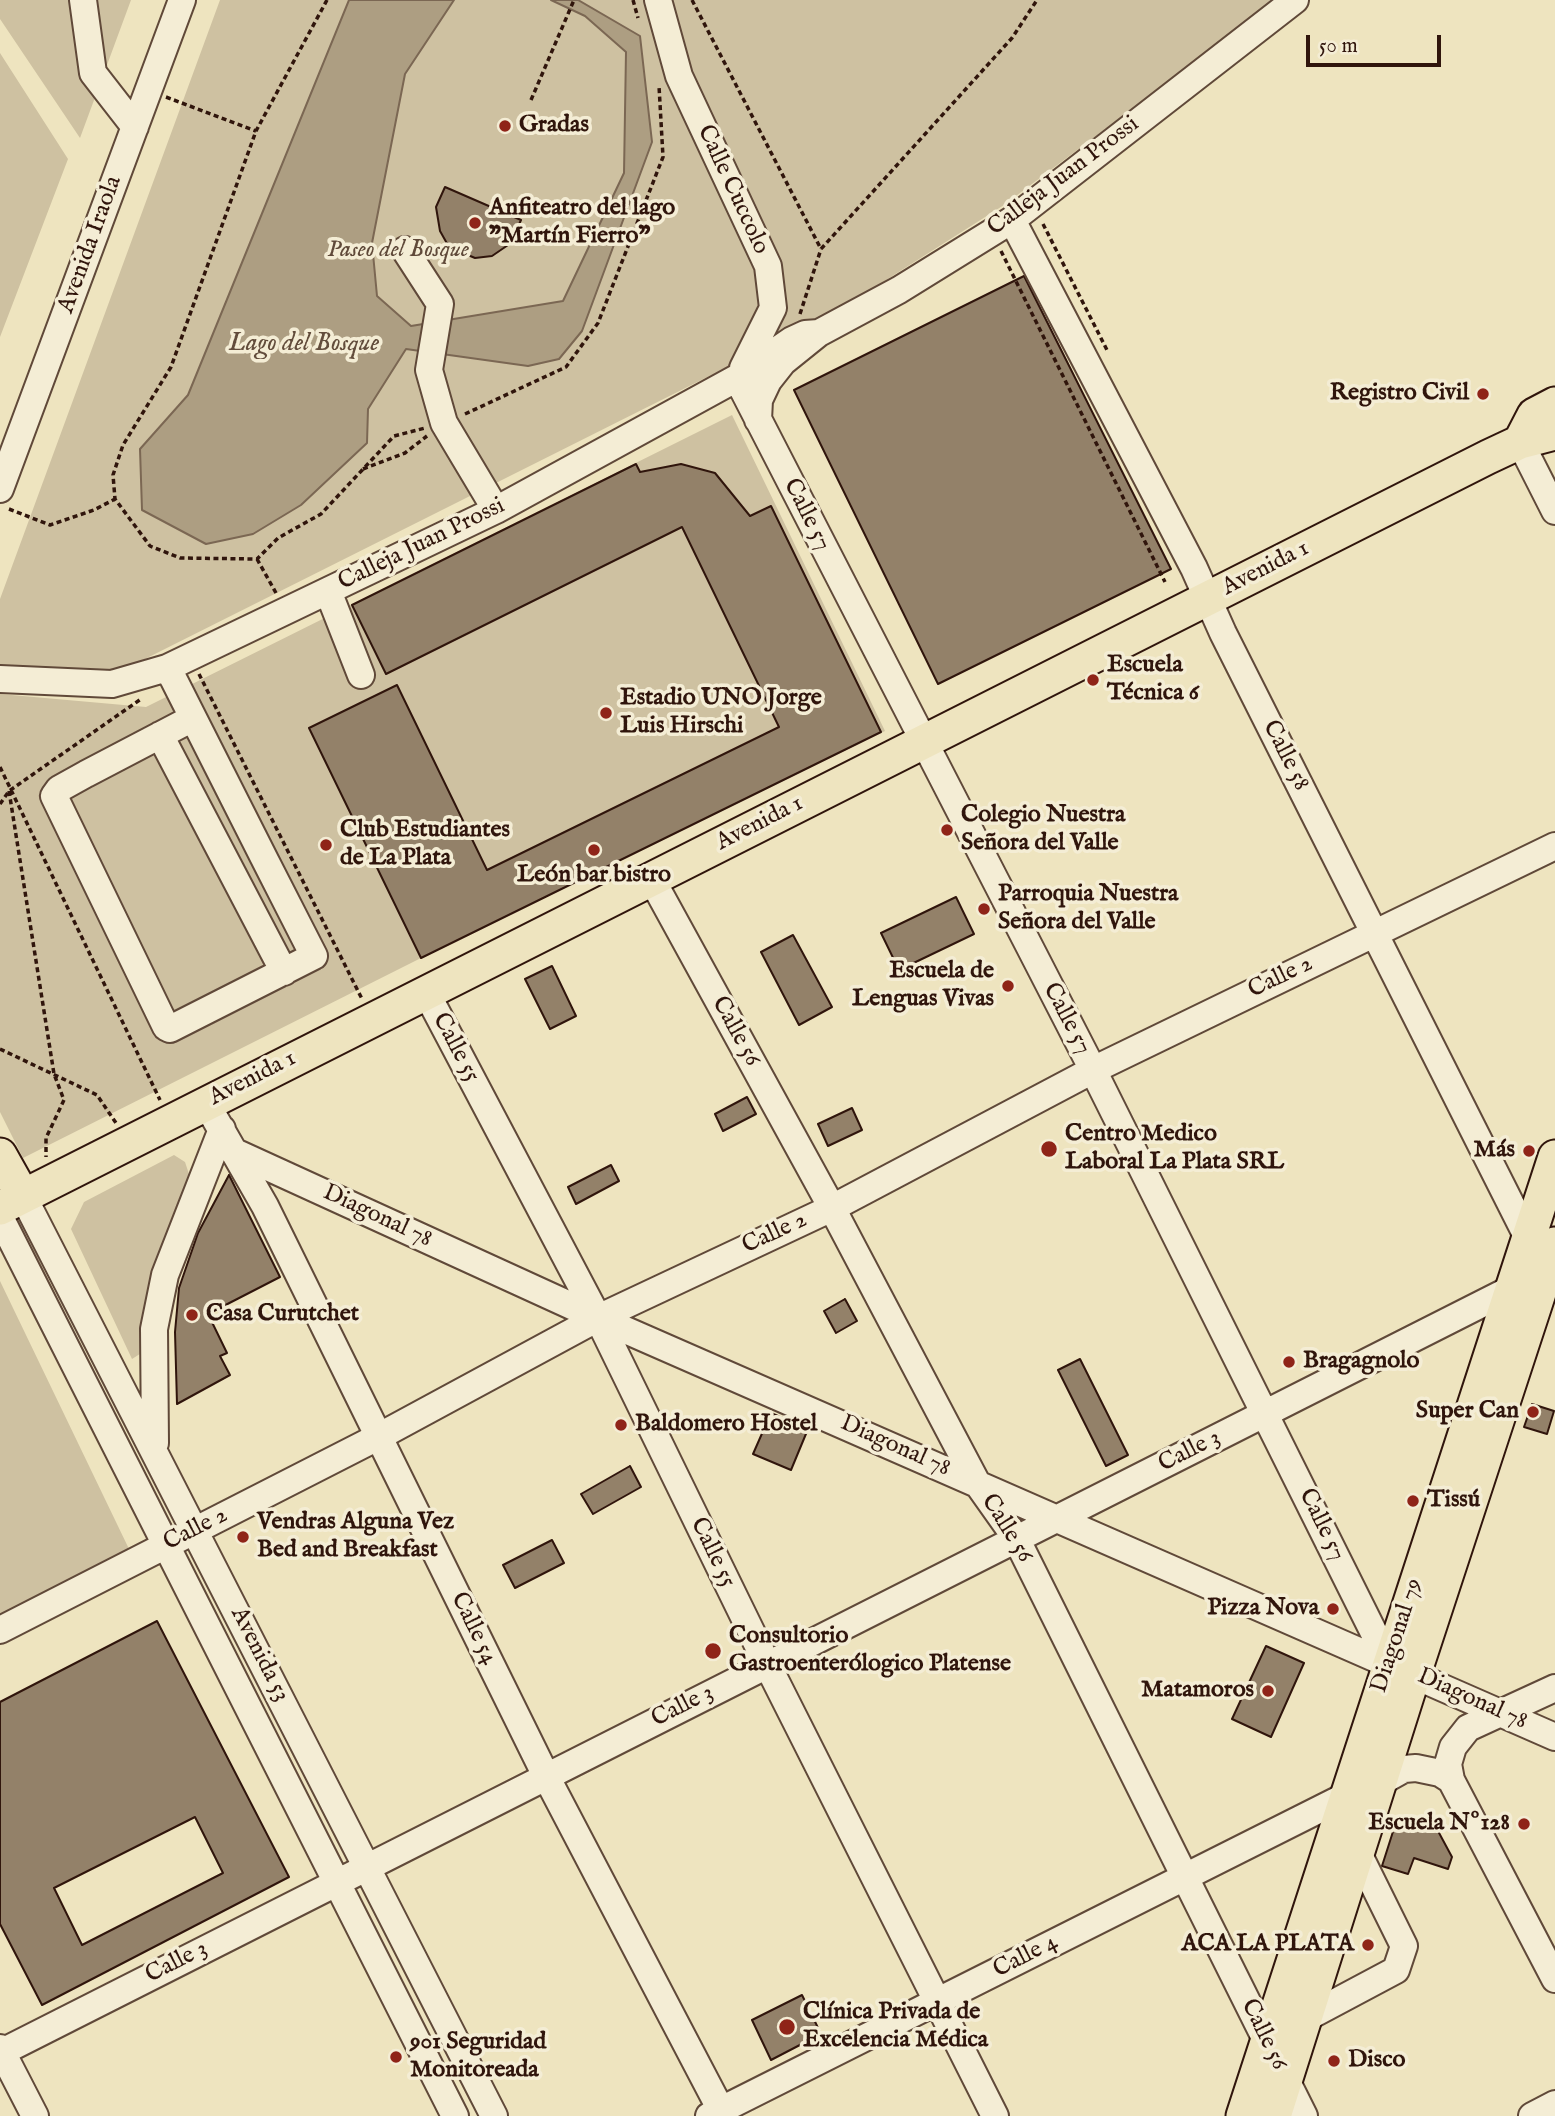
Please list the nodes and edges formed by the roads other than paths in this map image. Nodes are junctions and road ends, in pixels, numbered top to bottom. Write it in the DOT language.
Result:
graph roads {
  1 [pos="82,0"];
  2 [pos="182,0"];
  3 [pos="658,0"];
  4 [pos="1295,0"];
  5 [pos="135,127"];
  6 [pos="1002,226"];
  7 [pos="405,250"];
  8 [pos="819,333"];
  9 [pos="737,378"];
  10 [pos="1555,404"];
  11 [pos="758,420"];
  12 [pos="1555,433"];
  13 [pos="1520,442"];
  14 [pos="0,489"];
  15 [pos="496,510"];
  16 [pos="1555,511"];
  17 [pos="328,591"];
  18 [pos="1207,598"];
  19 [pos="177,667"];
  20 [pos="360,676"];
  21 [pos="0,679"];
  22 [pos="194,718"];
  23 [pos="160,735"];
  24 [pos="922,743"];
  25 [pos="1555,846"];
  26 [pos="651,878"];
  27 [pos="1376,933"];
  28 [pos="284,972"];
  29 [pos="426,992"];
  30 [pos="1093,1070"];
  31 [pos="214,1116"];
  32 [pos="237,1153"];
  33 [pos="0,1155"];
  34 [pos="1555,1157"];
  35 [pos="17,1201"];
  36 [pos="832,1208"];
  37 [pos="1548,1264"];
  38 [pos="1514,1287"];
  39 [pos="598,1318"];
  40 [pos="1266,1413"];
  41 [pos="377,1437"];
  42 [pos="155,1449"];
  43 [pos="977,1483"];
  44 [pos="1057,1518"];
  45 [pos="196,1530"];
  46 [pos="1016,1538"];
  47 [pos="168,1544"];
  48 [pos="0,1630"];
  49 [pos="767,1664"];
  50 [pos="1401,1669"];
  51 [pos="1555,1688"];
  52 [pos="1503,1714"];
  53 [pos="1555,1737"];
  54 [pos="546,1776"];
  55 [pos="1451,1780"];
  56 [pos="1379,1783"];
  57 [pos="1345,1797"];
  58 [pos="1357,1852"];
  59 [pos="367,1867"];
  60 [pos="1186,1876"];
  61 [pos="336,1882"];
  62 [pos="1555,1979"];
  63 [pos="936,2002"];
  64 [pos="1304,2020"];
  65 [pos="1266,2044"];
  66 [pos="1,2051"];
  67 [pos="1285,2081"];
  68 [pos="1555,2104"];
  69 [pos="718,2114"];
  70 [pos="35,2116"];
  71 [pos="455,2116"];
  72 [pos="494,2116"];
  73 [pos="995,2116"];
  74 [pos="1243,2116"];
  75 [pos="1274,2116"];
  76 [pos="1304,2116"];
  77 [pos="1532,2116"];
  1 -- 5 [label="street"];
  2 -- 5 [label="street, Avenida Iraola"];
  3 -- 9 [label="street, Calle Cuccolo"];
  4 -- 6 [label="street, Calleja Juan Prossi"];
  5 -- 14 [label="street, Avenida Iraola"];
  6 -- 8 [label="street, Calleja Juan Prossi"];
  6 -- 18 [label="street, Calle 58"];
  7 -- 15 [label="street"];
  8 -- 9 [label="street, Calleja Juan Prossi"];
  8 -- 11 [label="street, Calleja Juan Prossi"];
  9 -- 11 [label="street, Calle 57"];
  9 -- 15 [label="street, Calleja Juan Prossi"];
  10 -- 13 [label="main road"];
  11 -- 24 [label="street, Calle 57"];
  12 -- 13 [label="main road, Avenida 1"];
  13 -- 16 [label="street"];
  13 -- 18 [label="main road, Avenida 1"];
  15 -- 17 [label="street, Calleja Juan Prossi"];
  17 -- 19 [label="street, Calleja Juan Prossi"];
  17 -- 20 [label="street"];
  18 -- 24 [label="main road, Avenida 1"];
  18 -- 27 [label="street, Calle 58"];
  19 -- 21 [label="street, Calleja Juan Prossi"];
  19 -- 22 [label="street"];
  22 -- 23 [label="street"];
  22 -- 28 [label="street"];
  23 -- 28 [label="street"];
  23 -- 28 [label="street"];
  24 -- 26 [label="main road, Avenida 1"];
  24 -- 30 [label="street, Calle 57"];
  25 -- 27 [label="street, Calle 2"];
  26 -- 29 [label="main road, Avenida 1"];
  26 -- 36 [label="street, Calle 56"];
  27 -- 30 [label="street, Calle 2"];
  27 -- 37 [label="street, Calle 58"];
  29 -- 31 [label="main road, Avenida 1"];
  29 -- 39 [label="street, Calle 55"];
  30 -- 36 [label="street, Calle 2"];
  30 -- 40 [label="street, Calle 57"];
  31 -- 32 [label="street, Calle 54"];
  31 -- 35 [label="main road, Avenida 1"];
  31 -- 42 [label="street"];
  32 -- 39 [label="street, Diagonal 78"];
  32 -- 41 [label="street, Calle 54"];
  33 -- 35 [label="main road"];
  34 -- 37 [label="main road, Diagonal 79"];
  35 -- 42 [label="street, Avenida 53"];
  35 -- 47 [label="street, Avenida 53"];
  36 -- 39 [label="street, Calle 2"];
  36 -- 43 [label="street, Calle 56"];
  37 -- 38 [label="main road, Diagonal 79"];
  37 -- 50 [label="main road, Diagonal 79"];
  38 -- 40 [label="street, Calle 3"];
  38 -- 50 [label="main road, Diagonal 79"];
  39 -- 41 [label="street, Calle 2"];
  39 -- 43 [label="street, Diagonal 78"];
  39 -- 49 [label="street, Calle 55"];
  40 -- 44 [label="street, Calle 3"];
  40 -- 50 [label="street, Calle 57"];
  41 -- 45 [label="street, Calle 2"];
  41 -- 54 [label="street, Calle 54"];
  42 -- 45 [label="street, Avenida 53"];
  43 -- 44 [label="street, Diagonal 78"];
  43 -- 46 [label="street, Calle 56"];
  44 -- 46 [label="street, Calle 3"];
  44 -- 50 [label="street, Diagonal 78"];
  45 -- 47 [label="street, Calle 2"];
  45 -- 59 [label="street, Avenida 53"];
  46 -- 49 [label="street, Calle 3"];
  46 -- 60 [label="street, Calle 56"];
  47 -- 48 [label="street, Calle 2"];
  47 -- 61 [label="street, Avenida 53"];
  49 -- 54 [label="street, Calle 3"];
  49 -- 63 [label="street, Calle 55"];
  50 -- 52 [label="street, Diagonal 78"];
  50 -- 56 [label="main road, Diagonal 79"];
  50 -- 57 [label="main road, Diagonal 79"];
  51 -- 52 [label="street"];
  52 -- 53 [label="street, Diagonal 78"];
  52 -- 55 [label="street"];
  54 -- 59 [label="street, Calle 3"];
  54 -- 69 [label="street, Calle 54"];
  55 -- 56 [label="street"];
  55 -- 62 [label="street"];
  56 -- 58 [label="main road, Diagonal 79"];
  57 -- 60 [label="street, Calle 4"];
  57 -- 65 [label="main road, Diagonal 79"];
  58 -- 64 [label="main road, Diagonal 79"];
  58 -- 64 [label="street"];
  59 -- 61 [label="street, Calle 3"];
  59 -- 72 [label="street, Avenida 53"];
  60 -- 63 [label="street, Calle 4"];
  60 -- 65 [label="street, Calle 56"];
  61 -- 66 [label="street, Calle 3"];
  61 -- 71 [label="street, Avenida 53"];
  63 -- 69 [label="street, Calle 4"];
  63 -- 73 [label="street, Calle 55"];
  64 -- 67 [label="main road, Diagonal 79"];
  65 -- 67 [label="street, Calle 56"];
  65 -- 74 [label="main road, Diagonal 79"];
  66 -- 70 [label="street"];
  67 -- 75 [label="main road, Diagonal 79"];
  67 -- 76 [label="street, Calle 56"];
  68 -- 77 [label="street"];
}
